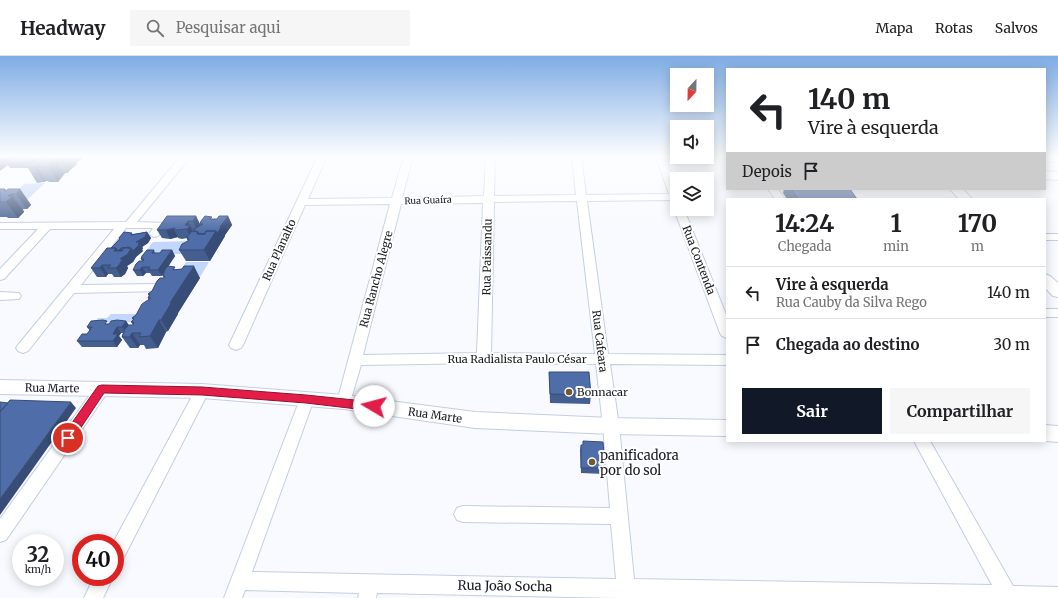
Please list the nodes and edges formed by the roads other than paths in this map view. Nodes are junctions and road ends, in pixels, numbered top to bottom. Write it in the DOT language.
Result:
graph roads {
  1 [pos="164,181"];
  2 [pos="310,181"];
  3 [pos="402,181"];
  4 [pos="489,181"];
  5 [pos="580,181"];
  6 [pos="957,190"];
  7 [pos="582,197"];
  8 [pos="488,198"];
  9 [pos="965,198"];
  10 [pos="670,200"];
  11 [pos="397,201"];
  12 [pos="301,202"];
  13 [pos="682,216"];
  14 [pos="126,225"];
  15 [pos="6,226"];
  16 [pos="47,226"];
  17 [pos="154,234"];
  18 [pos="0,236"];
  19 [pos="1046,237"];
  20 [pos="1058,237"];
  21 [pos="0,276"];
  22 [pos="1046,280"];
  23 [pos="73,286"];
  24 [pos="160,286"];
  25 [pos="1058,292"];
  26 [pos="0,296"];
  27 [pos="15,296"];
  28 [pos="1046,313"];
  29 [pos="1058,313"];
  30 [pos="726,330"];
  31 [pos="236,345"];
  32 [pos="23,348"];
  33 [pos="484,358"];
  34 [pos="602,359"];
  35 [pos="355,360"];
  36 [pos="726,360"];
  37 [pos="0,388"];
  38 [pos="102,389"];
  39 [pos="202,391"];
  40 [pos="306,399"];
  41 [pos="344,402"];
  42 [pos="611,426"];
  43 [pos="726,428"];
  44 [pos="1046,433"];
  45 [pos="1058,434"];
  46 [pos="923,442"];
  47 [pos="463,514"];
  48 [pos="619,516"];
  49 [pos="0,534"];
  50 [pos="124,540"];
  51 [pos="99,586"];
  52 [pos="236,590"];
  53 [pos="369,591"];
  54 [pos="627,593"];
  55 [pos="772,594"];
  56 [pos="1008,595"];
  57 [pos="1058,596"];
  58 [pos="93,598"];
  1 -- 14 [label="street"];
  2 -- 12 [label="street, Rua Planalto"];
  3 -- 11 [label="street, Rua Rancho Alegre"];
  4 -- 8 [label="street, Rua Paissandu"];
  5 -- 7 [label="street, Rua Cafeara"];
  6 -- 9 [label="street"];
  7 -- 8 [label="street, Rua Guaíra"];
  7 -- 10 [label="street, Rua Guaíra"];
  7 -- 34 [label="street, Rua Cafeara"];
  8 -- 11 [label="street, Rua Guaíra"];
  8 -- 33 [label="street, Rua Paissandu"];
  11 -- 12 [label="street, Rua Guaíra"];
  11 -- 35 [label="street, Rua Rancho Alegre"];
  12 -- 31 [label="street, Rua Planalto"];
  13 -- 30 [label="street, Rua Contenda"];
  14 -- 16 [label="street"];
  14 -- 17 [label="street"];
  14 -- 23 [label="street"];
  15 -- 16 [label="street"];
  15 -- 18 [label="street"];
  16 -- 21 [label="street"];
  19 -- 20 [label="street"];
  22 -- 25 [label="street"];
  23 -- 24 [label="street"];
  23 -- 32 [label="street"];
  26 -- 27 [label="street"];
  28 -- 29 [label="street"];
  33 -- 34 [label="street, Rua Radialista Paulo César"];
  33 -- 35 [label="street, Rua Radialista Paulo César"];
  34 -- 36 [label="street, Rua Radialista Paulo César"];
  34 -- 42 [label="street, Rua Cafeara"];
  35 -- 41 [label="street, Rua Rancho Alegre"];
  37 -- 38 [label="street, Rua Marte"];
  38 -- 39 [label="street, Rua Marte"];
  38 -- 49 [label="street"];
  39 -- 40 [label="street, Rua Marte"];
  39 -- 50 [label="street"];
  40 -- 41 [label="street, Rua Marte"];
  40 -- 52 [label="street"];
  41 -- 42 [label="street, Rua Marte"];
  42 -- 43 [label="street, Rua Marte"];
  42 -- 48 [label="street, Rua Cafeara"];
  44 -- 45 [label="street"];
  46 -- 56 [label="street"];
  47 -- 48 [label="street"];
  48 -- 54 [label="street, Rua Cafeara"];
  51 -- 58 [label="street"];
  52 -- 53 [label="street, Rua João Socha"];
  53 -- 54 [label="street, Rua João Socha"];
  54 -- 55 [label="street, Rua João Socha"];
  55 -- 56 [label="street, Rua João Socha"];
  56 -- 57 [label="street, Rua João Socha"];
}
